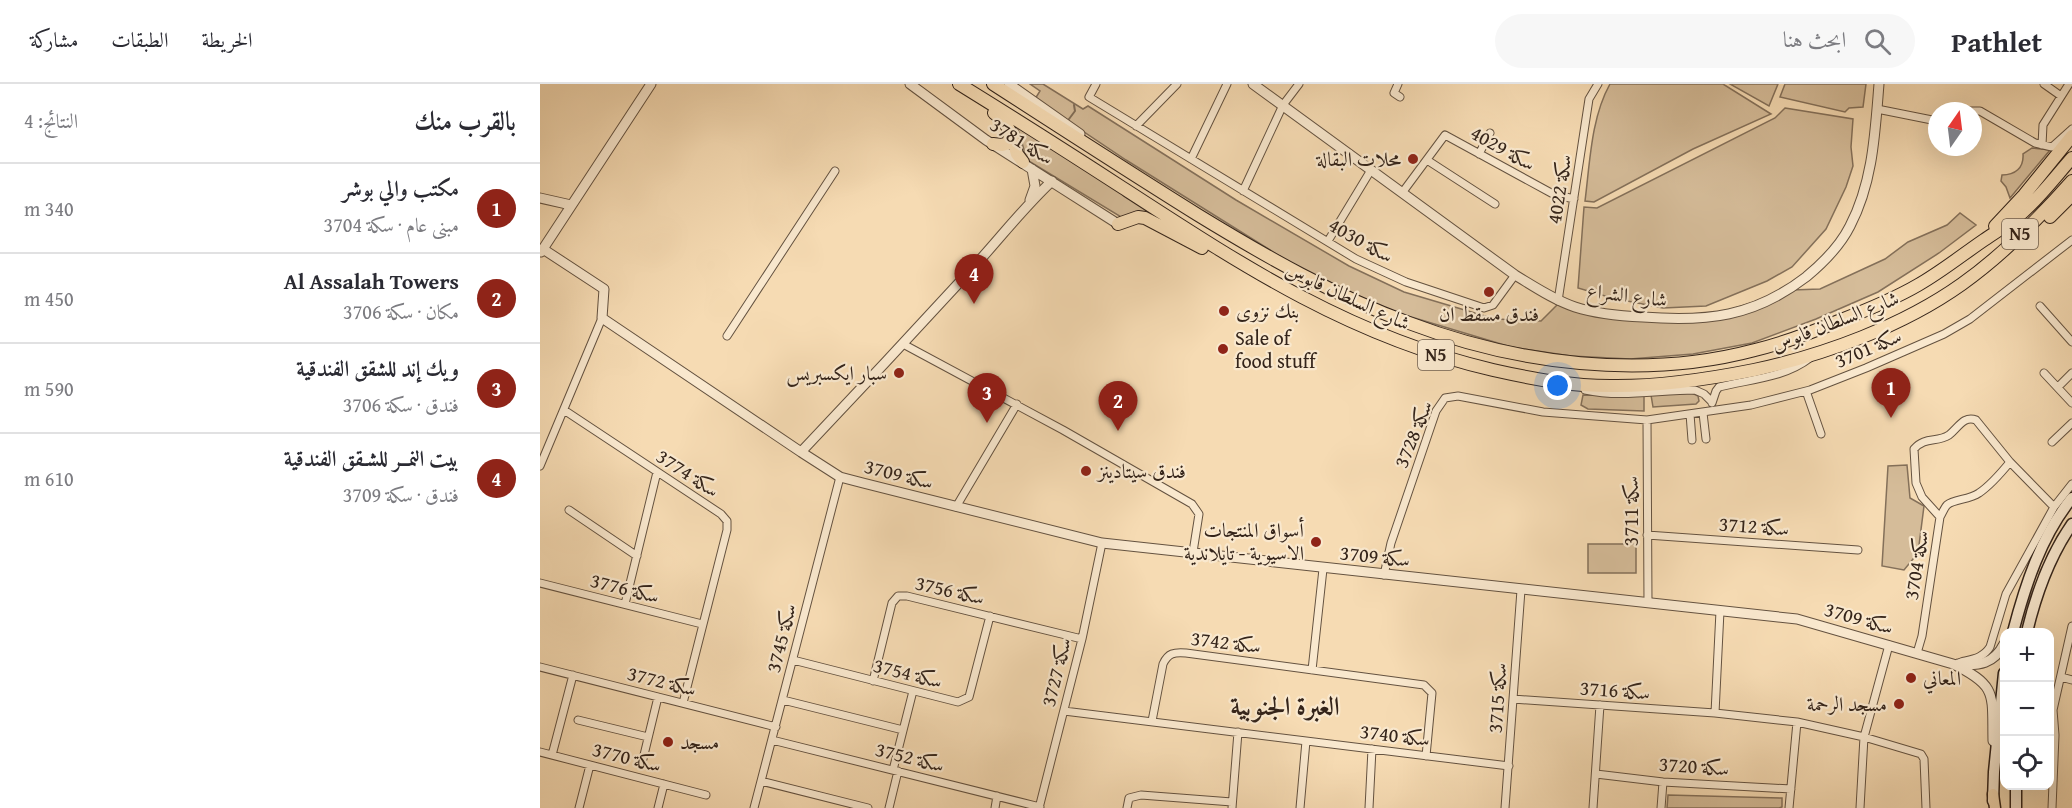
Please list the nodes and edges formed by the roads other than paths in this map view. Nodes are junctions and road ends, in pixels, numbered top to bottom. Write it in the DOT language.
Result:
graph roads {
  1 [pos="651,84"];
  2 [pos="910,84"];
  3 [pos="957,84"];
  4 [pos="993,84"];
  5 [pos="1009,84"];
  6 [pos="1096,84"];
  7 [pos="1177,84"];
  8 [pos="1227,84"];
  9 [pos="1253,84"];
  10 [pos="1299,84"];
  11 [pos="1398,84"];
  12 [pos="1598,84"];
  13 [pos="1879,84"];
  14 [pos="2044,84"];
  15 [pos="2069,84"];
  16 [pos="2061,96"];
  17 [pos="1400,97"];
  18 [pos="1283,105"];
  19 [pos="1877,109"];
  20 [pos="1982,112"];
  21 [pos="1928,120"];
  22 [pos="1136,126"];
  23 [pos="2072,129"];
  24 [pos="1011,133"];
  25 [pos="1490,133"];
  26 [pos="2072,136"];
  27 [pos="993,144"];
  28 [pos="2042,145"];
  29 [pos="1479,154"];
  30 [pos="2072,158"];
  31 [pos="1191,159"];
  32 [pos="1427,160"];
  33 [pos="1028,166"];
  34 [pos="1119,166"];
  35 [pos="1371,170"];
  36 [pos="835,171"];
  37 [pos="1052,181"];
  38 [pos="2072,181"];
  39 [pos="1243,190"];
  40 [pos="1402,193"];
  41 [pos="2072,195"];
  42 [pos="540,198"];
  43 [pos="1574,199"];
  44 [pos="1029,202"];
  45 [pos="1495,204"];
  46 [pos="571,206"];
  47 [pos="1118,224"];
  48 [pos="2072,240"];
  49 [pos="1328,241"];
  50 [pos="542,251"];
  51 [pos="1956,260"];
  52 [pos="1515,275"];
  53 [pos="1963,283"];
  54 [pos="1289,292"];
  55 [pos="1558,301"];
  56 [pos="2040,306"];
  57 [pos="602,318"];
  58 [pos="727,336"];
  59 [pos="2072,342"];
  60 [pos="903,344"];
  61 [pos="1818,353"];
  62 [pos="2044,373"];
  63 [pos="2072,373"];
  64 [pos="1550,382"];
  65 [pos="2058,387"];
  66 [pos="1806,391"];
  67 [pos="1712,402"];
  68 [pos="2072,403"];
  69 [pos="1017,404"];
  70 [pos="564,410"];
  71 [pos="1714,411"];
  72 [pos="1703,413"];
  73 [pos="1690,414"];
  74 [pos="1647,420"];
  75 [pos="2072,423"];
  76 [pos="1821,434"];
  77 [pos="1706,439"];
  78 [pos="1692,440"];
  79 [pos="2052,441"];
  80 [pos="801,452"];
  81 [pos="2010,462"];
  82 [pos="540,466"];
  83 [pos="657,472"];
  84 [pos="840,477"];
  85 [pos="2072,484"];
  86 [pos="2072,498"];
  87 [pos="957,507"];
  88 [pos="2054,507"];
  89 [pos="569,510"];
  90 [pos="1940,518"];
  91 [pos="2072,524"];
  92 [pos="1647,535"];
  93 [pos="1102,543"];
  94 [pos="1858,550"];
  95 [pos="1193,552"];
  96 [pos="637,556"];
  97 [pos="2026,557"];
  98 [pos="1323,569"];
  99 [pos="1384,575"];
  100 [pos="540,583"];
  101 [pos="2025,588"];
  102 [pos="1521,590"];
  103 [pos="1648,603"];
  104 [pos="625,604"];
  105 [pos="1720,611"];
  106 [pos="990,616"];
  107 [pos="702,624"];
  108 [pos="2072,626"];
  109 [pos="2012,628"];
  110 [pos="2028,628"];
  111 [pos="1082,639"];
  112 [pos="1889,645"];
  113 [pos="2000,650"];
  114 [pos="1917,652"];
  115 [pos="793,660"];
  116 [pos="1953,663"];
  117 [pos="540,667"];
  118 [pos="1312,670"];
  119 [pos="573,675"];
  120 [pos="2061,676"];
  121 [pos="2072,680"];
  122 [pos="873,681"];
  123 [pos="2003,682"];
  124 [pos="913,691"];
  125 [pos="658,697"];
  126 [pos="1514,699"];
  127 [pos="783,700"];
  128 [pos="2054,700"];
  129 [pos="683,703"];
  130 [pos="1600,705"];
  131 [pos="1064,711"];
  132 [pos="1715,713"];
  133 [pos="578,720"];
  134 [pos="1152,722"];
  135 [pos="1797,722"];
  136 [pos="776,728"];
  137 [pos="903,730"];
  138 [pos="1238,732"];
  139 [pos="2051,736"];
  140 [pos="648,737"];
  141 [pos="1864,737"];
  142 [pos="772,740"];
  143 [pos="1306,741"];
  144 [pos="1372,749"];
  145 [pos="540,752"];
  146 [pos="552,755"];
  147 [pos="1426,756"];
  148 [pos="643,759"];
  149 [pos="590,765"];
  150 [pos="1509,766"];
  151 [pos="896,770"];
  152 [pos="1994,772"];
  153 [pos="1596,774"];
  154 [pos="761,781"];
  155 [pos="1663,782"];
  156 [pos="664,784"];
  157 [pos="1791,789"];
  158 [pos="2016,790"];
  159 [pos="706,795"];
  160 [pos="997,796"];
  161 [pos="1232,805"];
  162 [pos="1039,807"];
  163 [pos="579,808"];
  164 [pos="658,808"];
  165 [pos="754,808"];
  166 [pos="868,808"];
  167 [pos="889,808"];
  168 [pos="995,808"];
  169 [pos="1127,808"];
  170 [pos="1299,808"];
  171 [pos="1369,808"];
  172 [pos="1505,808"];
  173 [pos="1593,808"];
  174 [pos="1661,808"];
  175 [pos="1789,808"];
  176 [pos="1860,808"];
  177 [pos="1926,808"];
  178 [pos="1994,808"];
  179 [pos="2016,808"];
  180 [pos="2052,808"];
  1 -- 46 [label="street"];
  2 -- 27 [label="street, سكة 3781"];
  3 -- 24 [label="highway"];
  3 -- 54 [label="highway, شارع السلطان قابوس / N5"];
  4 -- 34 [label="highway, شارع السلطان قابوس / N5"];
  5 -- 34 [label="street"];
  6 -- 22 [label="street, سكة 4030"];
  7 -- 22 [label="street"];
  8 -- 31 [label="street"];
  9 -- 18 [label="street, شارع الشراع"];
  10 -- 18 [label="street"];
  11 -- 17 [label="street"];
  12 -- 43 [label="street, سكة 4022"];
  13 -- 19 [label="street, شارع الشراع"];
  14 -- 16 [label="street"];
  15 -- 16 [label="street"];
  16 -- 28 [label="street"];
  18 -- 35 [label="street, شارع الشراع"];
  18 -- 39 [label="street"];
  19 -- 21 [label="street"];
  19 -- 55 [label="street, شارع الشراع"];
  20 -- 28 [label="street"];
  22 -- 31 [label="street, سكة 4030"];
  23 -- 28 [label="street"];
  24 -- 27 [label="highway"];
  24 -- 33 [label="highway"];
  25 -- 29 [label="street"];
  26 -- 51 [label="highway"];
  27 -- 33 [label="street, سكة 3781"];
  29 -- 32 [label="street, سكة 4029"];
  29 -- 43 [label="street, سكة 4029"];
  30 -- 51 [label="highway, شارع السلطان قابوس / N5"];
  31 -- 39 [label="street, سكة 4030"];
  32 -- 40 [label="street, سكة 4029"];
  32 -- 45 [label="street"];
  33 -- 37 [label="street, سكة 3781"];
  33 -- 44 [label="street"];
  34 -- 51 [label="highway, شارع السلطان قابوس / N5"];
  35 -- 40 [label="street, شارع الشراع"];
  35 -- 49 [label="street"];
  36 -- 58 [label="street"];
  37 -- 44 [label="street"];
  37 -- 47 [label="street, سكة 3781"];
  38 -- 53 [label="highway, شارع السلطان قابوس / N5"];
  39 -- 49 [label="street, سكة 4030"];
  40 -- 52 [label="street, شارع الشراع"];
  41 -- 53 [label="highway"];
  42 -- 46 [label="street"];
  43 -- 55 [label="street, سكة 4022"];
  44 -- 60 [label="street"];
  46 -- 50 [label="street"];
  47 -- 54 [label="highway"];
  48 -- 66 [label="street, سكة 3701"];
  49 -- 52 [label="street, سكة 4030"];
  50 -- 57 [label="street"];
  52 -- 55 [label="street, شارع الشراع"];
  53 -- 61 [label="highway, شارع السلطان قابوس / N5"];
  54 -- 64 [label="highway, شارع السلطان قابوس / N5"];
  56 -- 59 [label="street"];
  57 -- 70 [label="street"];
  57 -- 80 [label="street, سكة 3709"];
  60 -- 69 [label="street"];
  60 -- 80 [label="street"];
  61 -- 64 [label="highway, شارع السلطان قابوس / N5"];
  61 -- 67 [label="street"];
  62 -- 65 [label="street"];
  63 -- 65 [label="street"];
  64 -- 67 [label="street"];
  65 -- 68 [label="street"];
  66 -- 71 [label="street, سكة 3701"];
  66 -- 76 [label="street"];
  67 -- 71 [label="street"];
  69 -- 87 [label="street"];
  69 -- 95 [label="street"];
  70 -- 82 [label="street"];
  70 -- 83 [label="street, سكة 3774"];
  71 -- 72 [label="street, سكة 3701"];
  72 -- 73 [label="street, سكة 3701"];
  72 -- 77 [label="street"];
  73 -- 74 [label="street, سكة 3701"];
  73 -- 78 [label="street"];
  74 -- 92 [label="street, سكة 3711"];
  74 -- 99 [label="street, سكة 3728"];
  75 -- 79 [label="street"];
  80 -- 84 [label="street, سكة 3709"];
  81 -- 88 [label="street, سكة 3704"];
  81 -- 90 [label="street, سكة 3704"];
  81 -- 90 [label="street, سكة 3704"];
  83 -- 96 [label="street"];
  83 -- 107 [label="street, سكة 3774"];
  84 -- 87 [label="street, سكة 3709"];
  84 -- 115 [label="street, سكة 3745"];
  85 -- 88 [label="street"];
  86 -- 101 [label="main road"];
  87 -- 93 [label="street, سكة 3709"];
  88 -- 97 [label="street"];
  89 -- 96 [label="street"];
  90 -- 114 [label="street, سكة 3704"];
  91 -- 110 [label="main road"];
  92 -- 94 [label="street, سكة 3712"];
  92 -- 103 [label="street, سكة 3711"];
  93 -- 95 [label="street, سكة 3709"];
  93 -- 111 [label="street, سكة 3727"];
  95 -- 98 [label="street, سكة 3709"];
  96 -- 104 [label="street"];
  97 -- 101 [label="street"];
  97 -- 116 [label="street"];
  98 -- 99 [label="street, سكة 3709"];
  98 -- 118 [label="street"];
  99 -- 102 [label="street, سكة 3709"];
  100 -- 104 [label="street, سكة 3776"];
  101 -- 109 [label="main road"];
  102 -- 103 [label="street, سكة 3709"];
  102 -- 126 [label="street, سكة 3715"];
  103 -- 105 [label="street, سكة 3709"];
  104 -- 107 [label="street, سكة 3776"];
  105 -- 112 [label="street, سكة 3709"];
  105 -- 132 [label="street"];
  106 -- 111 [label="street, سكة 3756"];
  106 -- 122 [label="street, سكة 3756"];
  106 -- 124 [label="street, سكة 3754"];
  107 -- 129 [label="street, سكة 3774"];
  108 -- 120 [label="street"];
  111 -- 131 [label="street, سكة 3727"];
  112 -- 114 [label="street, سكة 3709"];
  112 -- 141 [label="street"];
  113 -- 116 [label="street, سكة 3709"];
  114 -- 116 [label="street, سكة 3709"];
  115 -- 122 [label="street, سكة 3754"];
  115 -- 127 [label="street, سكة 3745"];
  116 -- 152 [label="street, سكة 3709"];
  117 -- 119 [label="street, سكة 3772"];
  118 -- 134 [label="street, سكة 3742"];
  118 -- 147 [label="street, سكة 3742"];
  119 -- 125 [label="street, سكة 3772"];
  119 -- 146 [label="street"];
  120 -- 121 [label="street"];
  120 -- 128 [label="street"];
  122 -- 124 [label="street, سكة 3754"];
  123 -- 152 [label="main road"];
  124 -- 137 [label="street"];
  125 -- 129 [label="street, سكة 3772"];
  125 -- 140 [label="street"];
  126 -- 130 [label="street, سكة 3716"];
  126 -- 150 [label="street, سكة 3715"];
  127 -- 136 [label="street, سكة 3745"];
  127 -- 137 [label="street"];
  129 -- 136 [label="street, سكة 3772"];
  130 -- 132 [label="street, سكة 3716"];
  130 -- 153 [label="street"];
  131 -- 134 [label="street, سكة 3740"];
  131 -- 162 [label="street, سكة 3727"];
  132 -- 135 [label="street, سكة 3716"];
  133 -- 140 [label="street"];
  134 -- 138 [label="street, سكة 3740"];
  135 -- 141 [label="street, سكة 3716"];
  135 -- 157 [label="street"];
  136 -- 142 [label="street, سكة 3745"];
  137 -- 151 [label="street"];
  138 -- 143 [label="street, سكة 3740"];
  138 -- 161 [label="street"];
  139 -- 180 [label="street"];
  140 -- 148 [label="street"];
  141 -- 176 [label="street"];
  141 -- 177 [label="street, سكة 3716"];
  142 -- 151 [label="street, سكة 3752"];
  142 -- 154 [label="street, سكة 3745"];
  143 -- 144 [label="street, سكة 3740"];
  143 -- 170 [label="street"];
  144 -- 147 [label="street, سكة 3740"];
  144 -- 171 [label="street"];
  145 -- 146 [label="street, سكة 3770"];
  146 -- 149 [label="street, سكة 3770"];
  147 -- 150 [label="street, سكة 3740"];
  149 -- 156 [label="street, سكة 3770"];
  149 -- 163 [label="street"];
  150 -- 172 [label="street, سكة 3715"];
  151 -- 160 [label="street, سكة 3752"];
  151 -- 167 [label="street"];
  152 -- 178 [label="main road"];
  153 -- 155 [label="street, سكة 3720"];
  153 -- 173 [label="street"];
  154 -- 165 [label="street, سكة 3745"];
  154 -- 166 [label="street"];
  155 -- 157 [label="street, سكة 3720"];
  155 -- 174 [label="street"];
  156 -- 159 [label="street, سكة 3770"];
  156 -- 164 [label="street"];
  157 -- 175 [label="street"];
  158 -- 179 [label="main road"];
  160 -- 162 [label="street, سكة 3752"];
  160 -- 168 [label="street"];
  161 -- 169 [label="street"];
}
